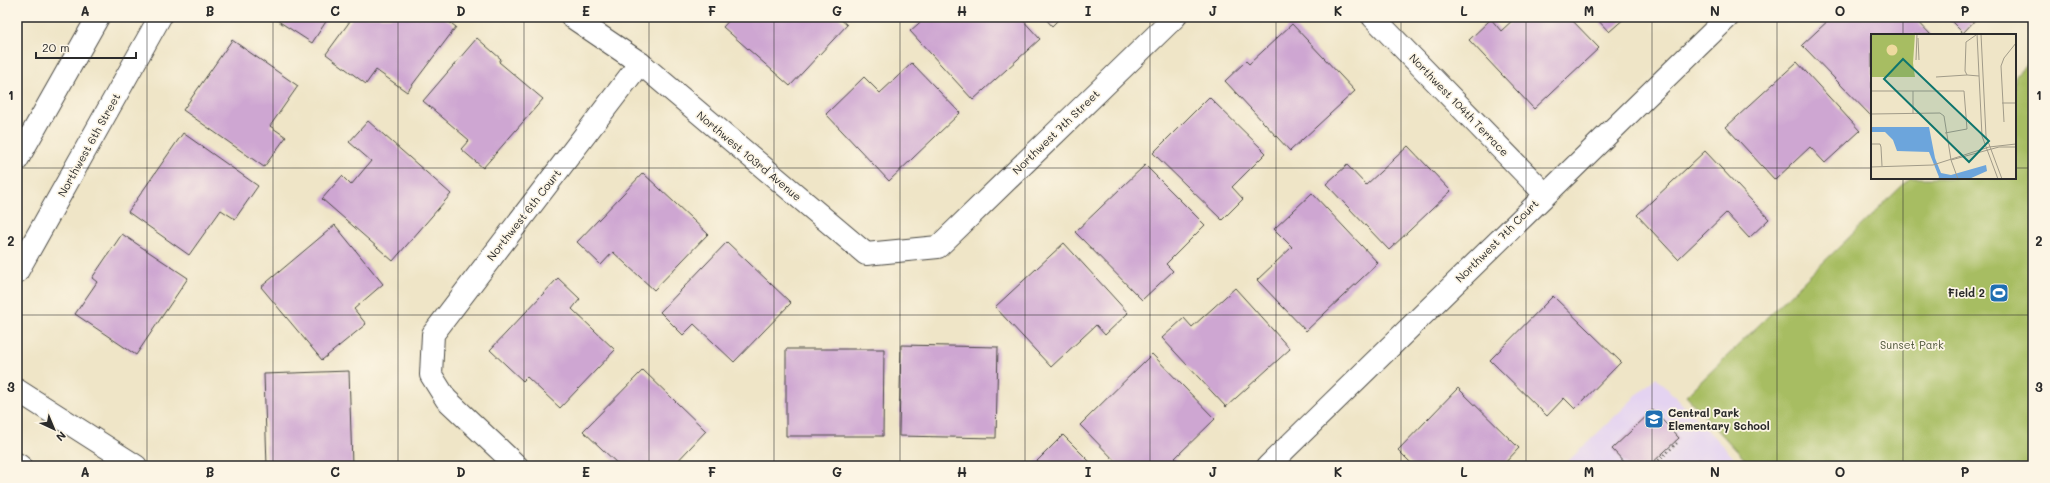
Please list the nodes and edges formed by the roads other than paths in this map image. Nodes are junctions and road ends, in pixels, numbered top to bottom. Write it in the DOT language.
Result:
graph roads {
  1 [pos="98,17"];
  2 [pos="160,17"];
  3 [pos="572,17"];
  4 [pos="1175,17"];
  5 [pos="1373,17"];
  6 [pos="1728,17"];
  7 [pos="640,63"];
  8 [pos="17,160"];
  9 [pos="1545,194"];
  10 [pos="938,247"];
  11 [pos="17,272"];
  12 [pos="17,390"];
  13 [pos="17,464"];
  14 [pos="20,466"];
  15 [pos="136,466"];
  16 [pos="517,466"];
  17 [pos="1268,466"];
  1 -- 8 [label="street"];
  2 -- 11 [label="street, Northwest 6th Street"];
  3 -- 7 [label="street, Northwest 103rd Avenue"];
  4 -- 10 [label="street, Northwest 7th Street"];
  5 -- 9 [label="street, Northwest 104th Terrace"];
  6 -- 9 [label="street, Northwest 7th Court"];
  7 -- 10 [label="street, Northwest 103rd Avenue"];
  7 -- 16 [label="street, Northwest 6th Court"];
  9 -- 17 [label="street, Northwest 7th Court"];
  12 -- 15 [label="street"];
  13 -- 14 [label="street"];
}
